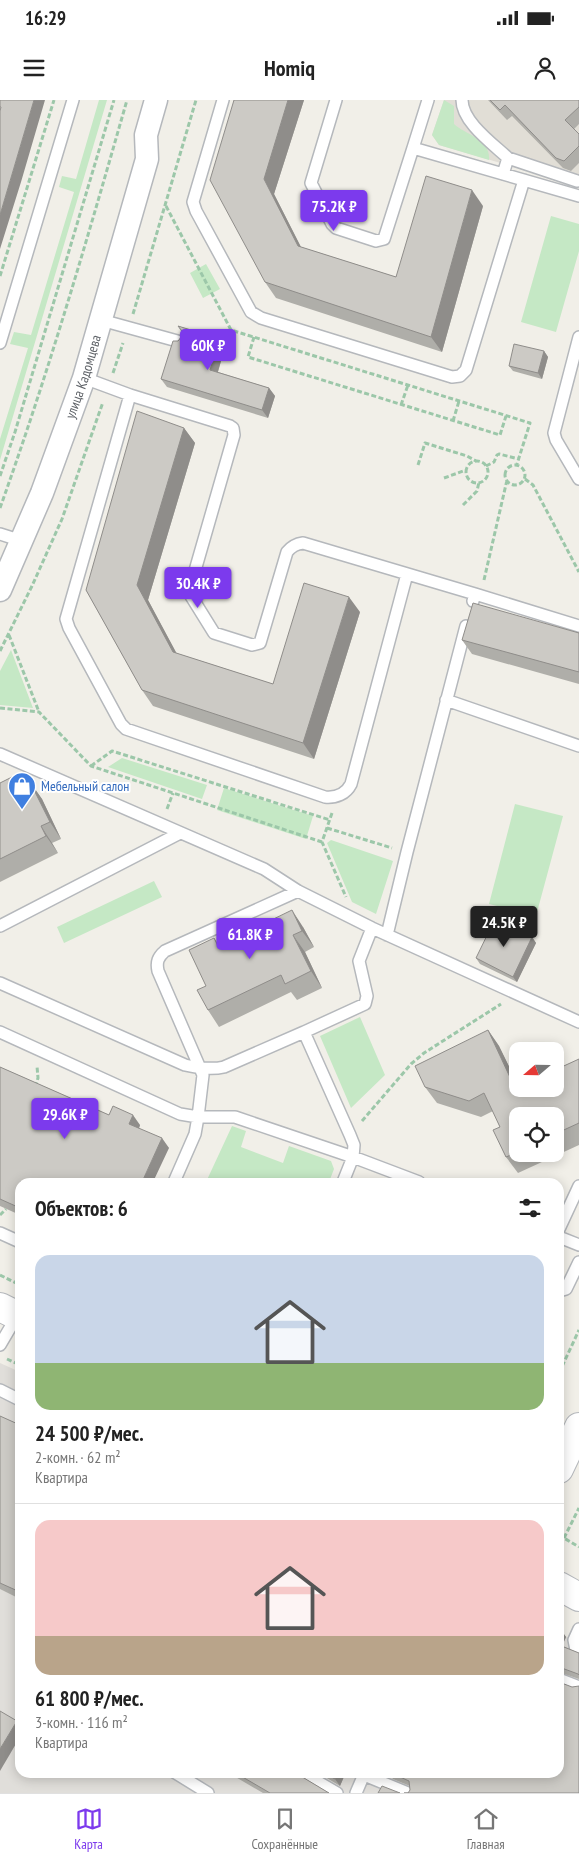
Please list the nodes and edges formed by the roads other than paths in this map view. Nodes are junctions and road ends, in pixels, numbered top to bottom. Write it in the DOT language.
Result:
graph roads {
  1 [pos="73,100"];
  2 [pos="156,100"];
  3 [pos="172,100"];
  4 [pos="223,100"];
  5 [pos="336,100"];
  6 [pos="428,100"];
  7 [pos="462,100"];
  8 [pos="413,148"];
  9 [pos="508,158"];
  10 [pos="147,159"];
  11 [pos="504,174"];
  12 [pos="524,180"];
  13 [pos="578,180"];
  14 [pos="574,195"];
  15 [pos="101,320"];
  16 [pos="579,337"];
  17 [pos="181,342"];
  18 [pos="0,343"];
  19 [pos="84,378"];
  20 [pos="130,395"];
  21 [pos="579,479"];
  22 [pos="0,534"];
  23 [pos="22,541"];
  24 [pos="407,574"];
  25 [pos="0,590"];
  26 [pos="478,595"];
  27 [pos="579,626"];
  28 [pos="446,700"];
  29 [pos="579,746"];
  30 [pos="0,754"];
  31 [pos="180,833"];
  32 [pos="298,890"];
  33 [pos="0,926"];
  34 [pos="372,928"];
  35 [pos="387,935"];
  36 [pos="0,983"];
  37 [pos="579,1022"];
  38 [pos="0,1032"];
  39 [pos="304,1032"];
  40 [pos="201,1068"];
  41 [pos="198,1117"];
  42 [pos="353,1157"];
  43 [pos="176,1178"];
  44 [pos="345,1178"];
  45 [pos="408,1178"];
  46 [pos="579,1186"];
  47 [pos="564,1218"];
  48 [pos="0,1233"];
  49 [pos="564,1239"];
  50 [pos="15,1240"];
  51 [pos="579,1245"];
  52 [pos="579,1262"];
  53 [pos="564,1290"];
  54 [pos="12,1313"];
  55 [pos="0,1345"];
  56 [pos="0,1390"];
  57 [pos="15,1398"];
  58 [pos="579,1427"];
  59 [pos="564,1459"];
  60 [pos="564,1589"];
  61 [pos="579,1597"];
  62 [pos="579,1628"];
  63 [pos="579,1651"];
  64 [pos="564,1681"];
  65 [pos="579,1687"];
  66 [pos="184,1778"];
  67 [pos="311,1778"];
  68 [pos="362,1778"];
  69 [pos="373,1778"];
  70 [pos="208,1793"];
  71 [pos="337,1793"];
  72 [pos="356,1793"];
  73 [pos="408,1793"];
  1 -- 18 [label="lane"];
  2 -- 10 [label="street, улица Кадомцева"];
  3 -- 10 [label="street, улица Кадомцева"];
  4 -- 12 [label="lane"];
  5 -- 8 [label="lane"];
  6 -- 8 [label="lane"];
  7 -- 9 [label="lane"];
  8 -- 11 [label="lane"];
  9 -- 11 [label="lane"];
  9 -- 13 [label="lane"];
  10 -- 15 [label="street, улица Кадомцева"];
  11 -- 12 [label="lane"];
  12 -- 14 [label="lane"];
  13 -- 14 [label="lane"];
  15 -- 17 [label="lane"];
  15 -- 19 [label="street, улица Кадомцева"];
  16 -- 21 [label="lane"];
  19 -- 20 [label="lane"];
  19 -- 23 [label="street, улица Кадомцева"];
  20 -- 24 [label="lane"];
  20 -- 24 [label="lane"];
  22 -- 23 [label="lane"];
  23 -- 25 [label="street, улица Кадомцева"];
  24 -- 26 [label="lane"];
  26 -- 27 [label="lane"];
  26 -- 28 [label="lane"];
  28 -- 29 [label="lane"];
  28 -- 35 [label="lane"];
  30 -- 31 [label="lane"];
  31 -- 32 [label="lane"];
  31 -- 33 [label="lane"];
  32 -- 34 [label="lane"];
  32 -- 40 [label="lane"];
  34 -- 35 [label="lane"];
  34 -- 39 [label="lane"];
  35 -- 37 [label="lane"];
  36 -- 40 [label="lane"];
  38 -- 41 [label="lane"];
  39 -- 40 [label="lane"];
  39 -- 42 [label="lane"];
  40 -- 41 [label="lane"];
  41 -- 42 [label="lane"];
  41 -- 43 [label="lane"];
  42 -- 44 [label="lane"];
  42 -- 45 [label="lane"];
  46 -- 47 [label="lane"];
  48 -- 50 [label="lane"];
  49 -- 51 [label="lane"];
  52 -- 53 [label="lane"];
  54 -- 55 [label="lane"];
  56 -- 57 [label="lane"];
  58 -- 59 [label="street"];
  60 -- 61 [label="street"];
  62 -- 63 [label="lane"];
  64 -- 65 [label="lane"];
  66 -- 70 [label="lane"];
  67 -- 71 [label="lane"];
  68 -- 72 [label="lane"];
  69 -- 73 [label="lane"];
}
